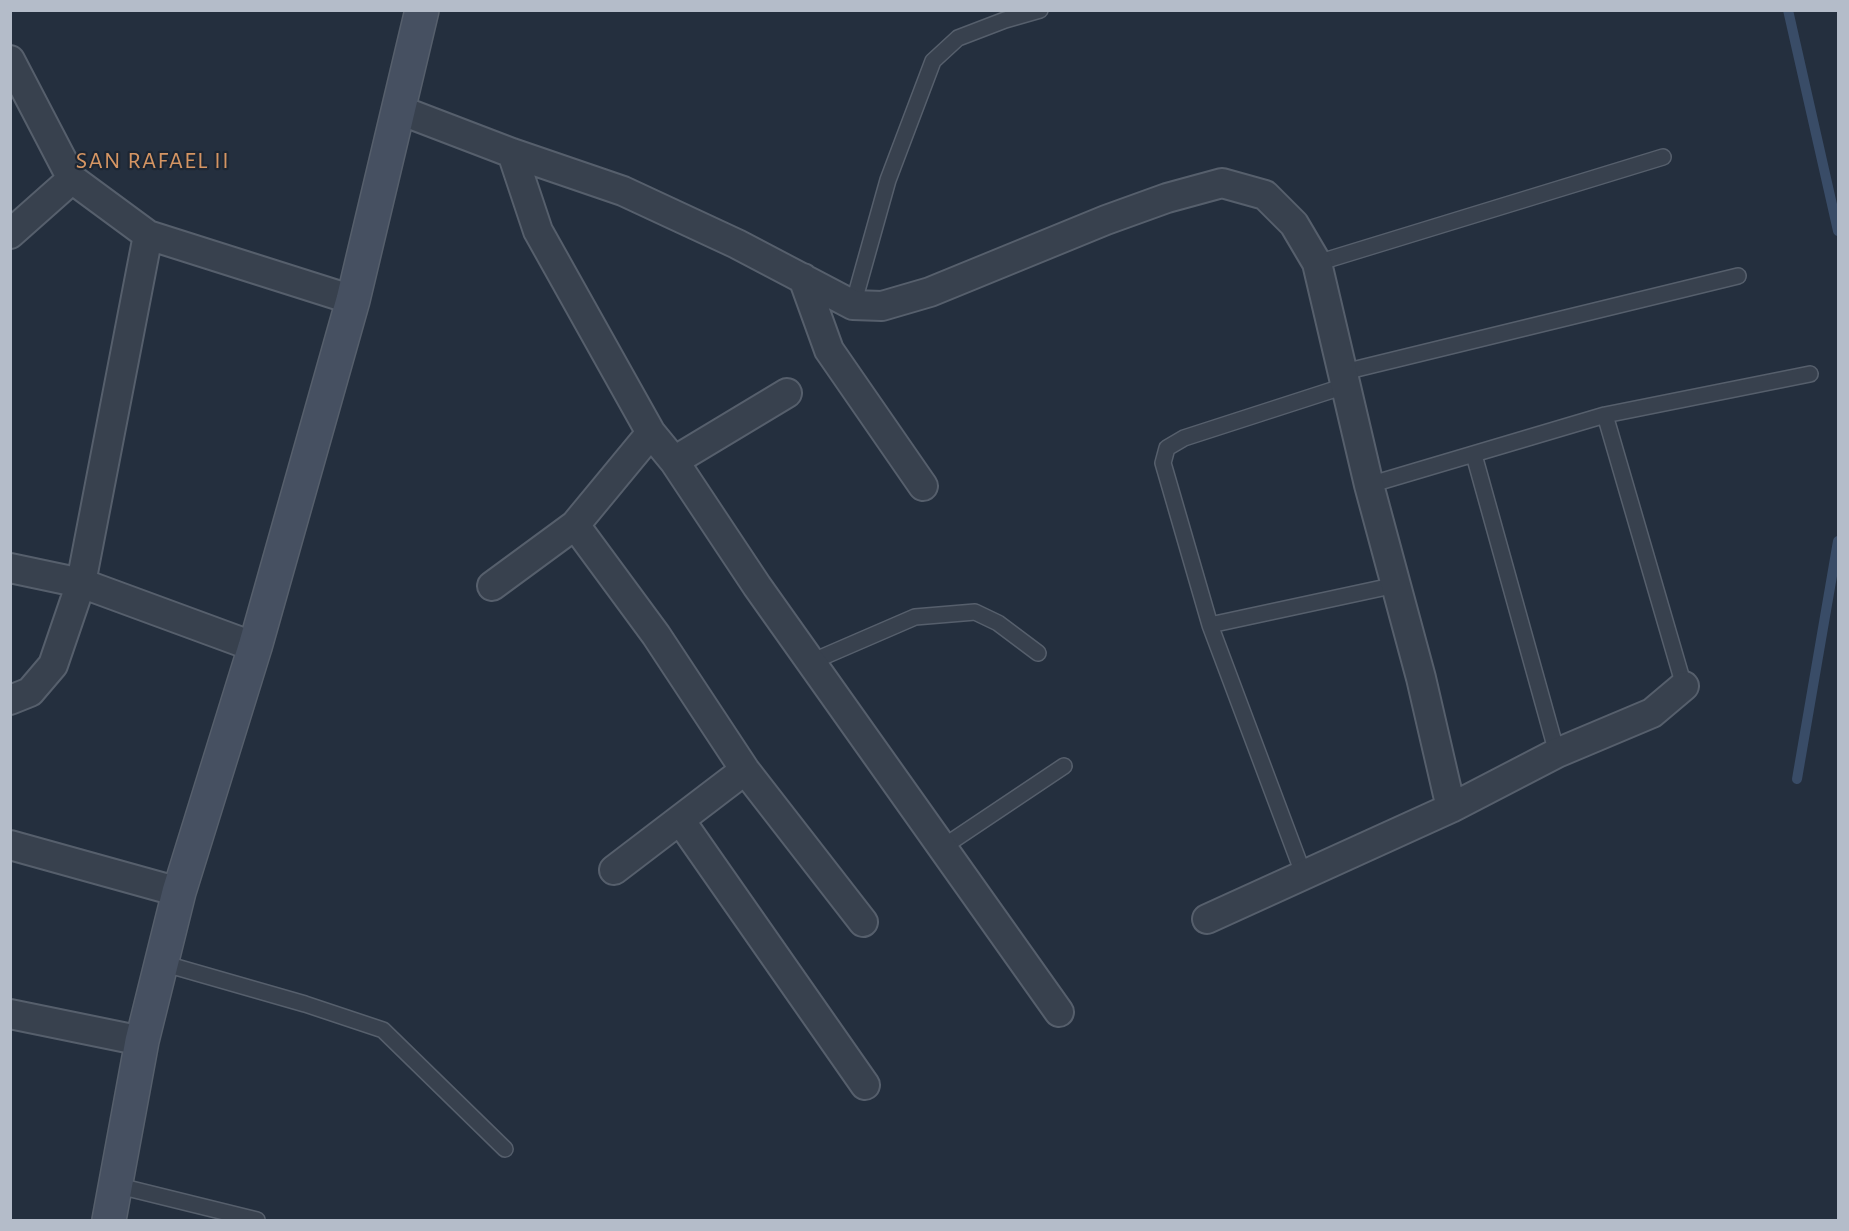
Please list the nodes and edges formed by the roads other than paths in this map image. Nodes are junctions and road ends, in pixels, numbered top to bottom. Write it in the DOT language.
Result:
graph roads {
  1 [pos="422,10"];
  2 [pos="1040,10"];
  3 [pos="10,60"];
  4 [pos="397,109"];
  5 [pos="512,153"];
  6 [pos="1663,157"];
  7 [pos="72,180"];
  8 [pos="10,234"];
  9 [pos="148,235"];
  10 [pos="1317,262"];
  11 [pos="1738,276"];
  12 [pos="803,278"];
  13 [pos="353,300"];
  14 [pos="853,305"];
  15 [pos="1810,374"];
  16 [pos="1346,378"];
  17 [pos="787,393"];
  18 [pos="1605,416"];
  19 [pos="651,433"];
  20 [pos="1474,455"];
  21 [pos="674,461"];
  22 [pos="1369,485"];
  23 [pos="923,486"];
  24 [pos="575,525"];
  25 [pos="10,568"];
  26 [pos="81,583"];
  27 [pos="1396,585"];
  28 [pos="492,586"];
  29 [pos="1210,625"];
  30 [pos="255,647"];
  31 [pos="1038,653"];
  32 [pos="811,662"];
  33 [pos="1684,686"];
  34 [pos="10,700"];
  35 [pos="1557,753"];
  36 [pos="1064,766"];
  37 [pos="745,770"];
  38 [pos="1451,808"];
  39 [pos="680,820"];
  40 [pos="10,845"];
  41 [pos="943,847"];
  42 [pos="614,870"];
  43 [pos="1303,873"];
  44 [pos="179,892"];
  45 [pos="1207,919"];
  46 [pos="863,922"];
  47 [pos="162,963"];
  48 [pos="1059,1012"];
  49 [pos="10,1014"];
  50 [pos="142,1041"];
  51 [pos="865,1084"];
  52 [pos="505,1149"];
  53 [pos="115,1185"];
  54 [pos="109,1221"];
  55 [pos="257,1221"];
  1 -- 4 [label="street"];
  2 -- 14 [label="lane"];
  3 -- 7 [label="street"];
  4 -- 5 [label="street"];
  4 -- 13 [label="street"];
  5 -- 12 [label="street"];
  5 -- 19 [label="street"];
  6 -- 10 [label="lane"];
  7 -- 8 [label="street"];
  7 -- 9 [label="street"];
  9 -- 13 [label="street"];
  9 -- 26 [label="street"];
  10 -- 14 [label="street"];
  10 -- 16 [label="street"];
  11 -- 16 [label="lane"];
  12 -- 14 [label="street"];
  12 -- 23 [label="street"];
  13 -- 30 [label="street"];
  15 -- 18 [label="lane"];
  16 -- 22 [label="street"];
  16 -- 29 [label="lane"];
  17 -- 21 [label="street"];
  18 -- 20 [label="lane"];
  18 -- 33 [label="lane"];
  19 -- 21 [label="street"];
  19 -- 24 [label="street"];
  20 -- 22 [label="lane"];
  20 -- 35 [label="lane"];
  21 -- 32 [label="street"];
  22 -- 27 [label="street"];
  24 -- 28 [label="street"];
  24 -- 37 [label="street"];
  25 -- 26 [label="street"];
  26 -- 30 [label="street"];
  26 -- 34 [label="street"];
  27 -- 29 [label="lane"];
  27 -- 38 [label="street"];
  29 -- 43 [label="lane"];
  30 -- 44 [label="street"];
  31 -- 32 [label="lane"];
  32 -- 41 [label="street"];
  33 -- 35 [label="street"];
  35 -- 38 [label="street"];
  36 -- 41 [label="lane"];
  37 -- 39 [label="street"];
  37 -- 46 [label="street"];
  38 -- 43 [label="street"];
  39 -- 42 [label="street"];
  39 -- 51 [label="street"];
  40 -- 44 [label="street"];
  41 -- 48 [label="street"];
  43 -- 45 [label="street"];
  44 -- 47 [label="street"];
  47 -- 50 [label="street"];
  47 -- 52 [label="lane"];
  49 -- 50 [label="street"];
  50 -- 53 [label="street"];
  53 -- 54 [label="street"];
  53 -- 55 [label="lane"];
}
